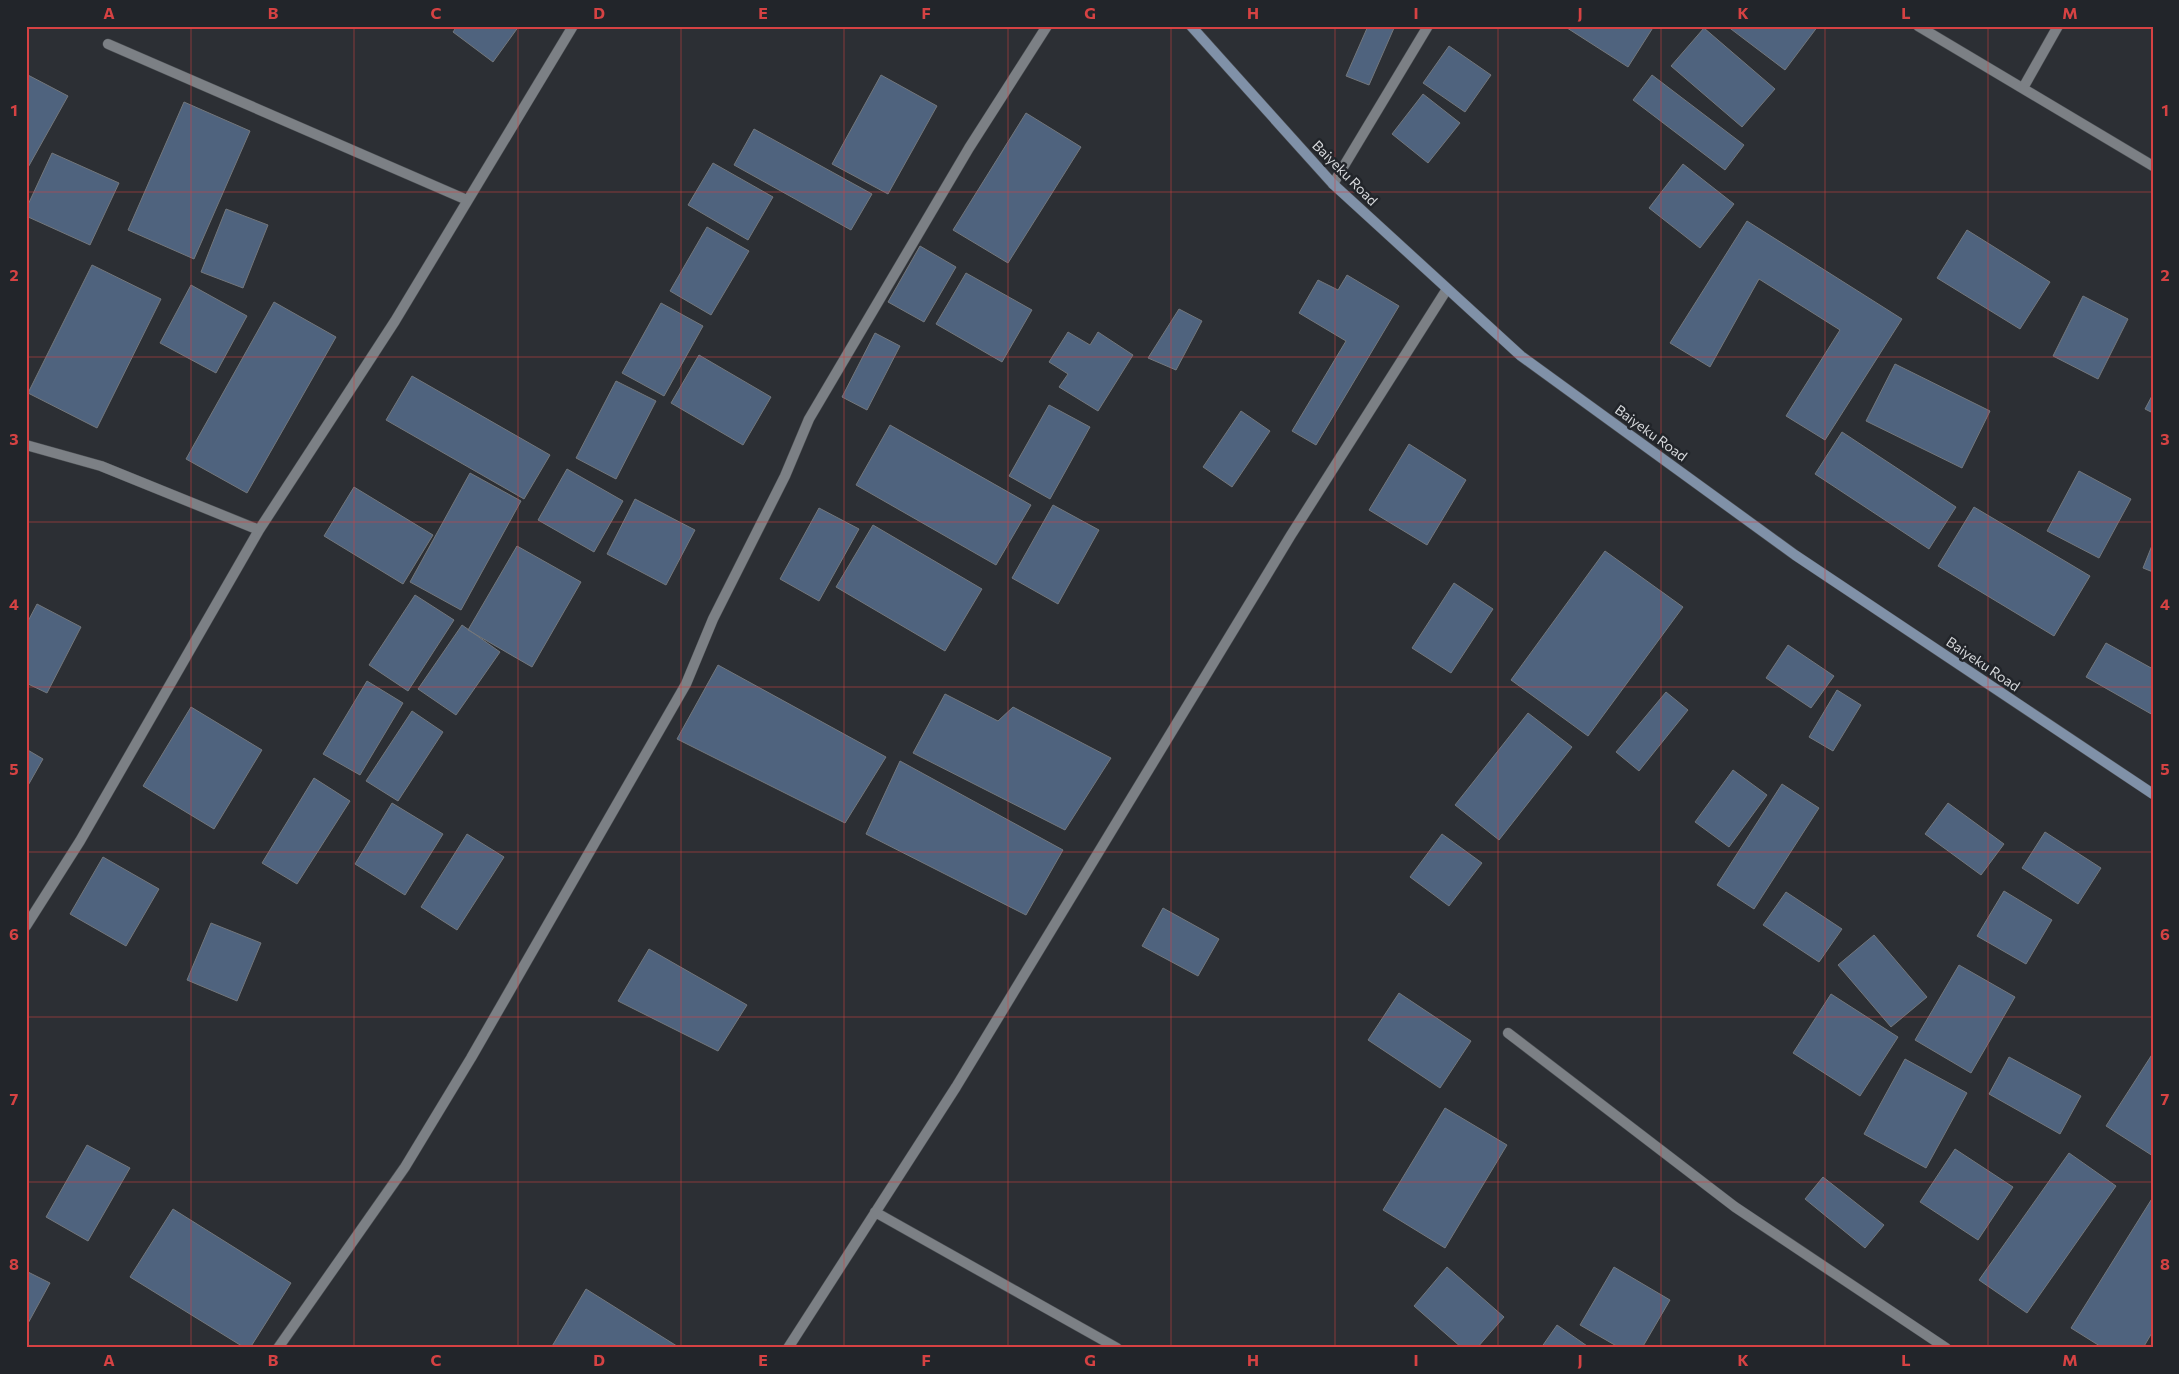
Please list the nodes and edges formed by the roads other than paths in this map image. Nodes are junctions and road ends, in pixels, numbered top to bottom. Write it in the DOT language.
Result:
graph roads {
  1 [pos="573,26"];
  2 [pos="1047,26"];
  3 [pos="1190,26"];
  4 [pos="1428,26"];
  5 [pos="1918,26"];
  6 [pos="2058,26"];
  7 [pos="108,44"];
  8 [pos="2023,88"];
  9 [pos="2153,166"];
  10 [pos="1332,184"];
  11 [pos="467,200"];
  12 [pos="1447,289"];
  13 [pos="26,445"];
  14 [pos="259,530"];
  15 [pos="2153,794"];
  16 [pos="26,926"];
  17 [pos="1508,1033"];
  18 [pos="875,1212"];
  19 [pos="278,1348"];
  20 [pos="788,1348"];
  21 [pos="1117,1348"];
  22 [pos="1946,1348"];
  1 -- 11 [label="street"];
  2 -- 19 [label="street"];
  3 -- 10 [label="main road, Baiyeku Road"];
  4 -- 10 [label="street"];
  5 -- 8 [label="street"];
  6 -- 8 [label="street"];
  7 -- 11 [label="street"];
  8 -- 9 [label="street"];
  10 -- 12 [label="main road, Baiyeku Road"];
  11 -- 14 [label="street"];
  12 -- 15 [label="main road, Baiyeku Road"];
  12 -- 18 [label="street"];
  13 -- 14 [label="street"];
  14 -- 16 [label="street"];
  17 -- 22 [label="street"];
  18 -- 20 [label="street"];
  18 -- 21 [label="street"];
}
